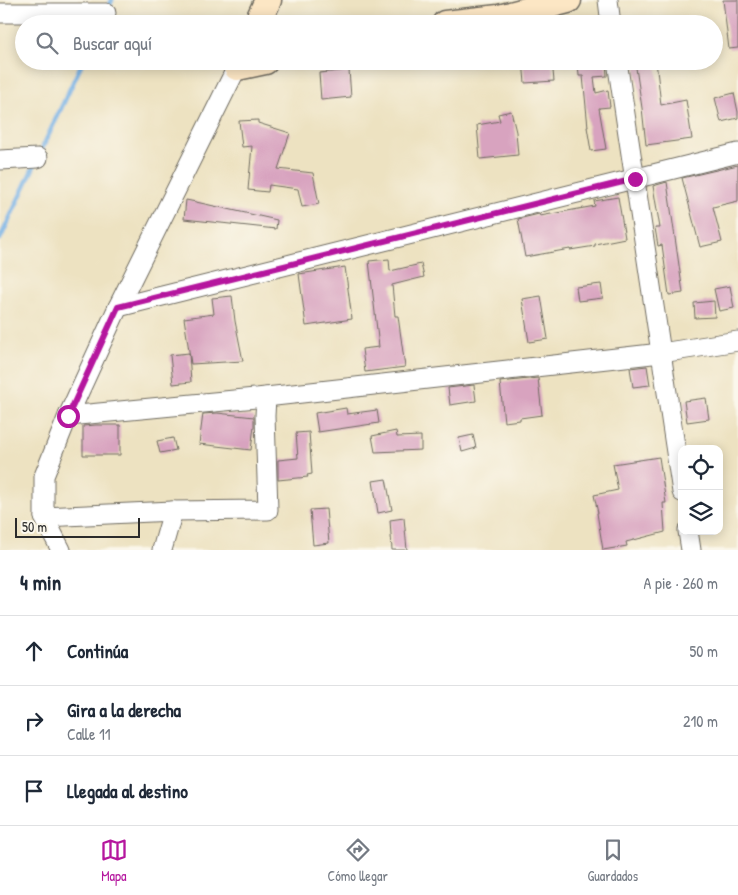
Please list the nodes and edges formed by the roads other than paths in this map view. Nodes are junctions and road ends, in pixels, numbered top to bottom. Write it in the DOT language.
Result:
graph roads {
  1 [pos="268,0"];
  2 [pos="501,0"];
  3 [pos="568,0"];
  4 [pos="608,0"];
  5 [pos="0,12"];
  6 [pos="106,13"];
  7 [pos="261,15"];
  8 [pos="459,15"];
  9 [pos="510,15"];
  10 [pos="610,15"];
  11 [pos="235,70"];
  12 [pos="618,70"];
  13 [pos="738,153"];
  14 [pos="38,158"];
  15 [pos="0,160"];
  16 [pos="635,179"];
  17 [pos="118,307"];
  18 [pos="738,341"];
  19 [pos="661,353"];
  20 [pos="266,397"];
  21 [pos="68,416"];
  22 [pos="682,490"];
  23 [pos="173,511"];
  24 [pos="44,517"];
  25 [pos="689,535"];
  26 [pos="61,550"];
  27 [pos="162,550"];
  28 [pos="691,550"];
  1 -- 7 [label="street"];
  2 -- 8 [label="street"];
  3 -- 9 [label="street"];
  4 -- 10 [label="street"];
  5 -- 6 [label="street"];
  11 -- 17 [label="street"];
  12 -- 16 [label="street"];
  13 -- 16 [label="street"];
  14 -- 15 [label="street"];
  16 -- 17 [label="street"];
  16 -- 19 [label="street"];
  17 -- 21 [label="street"];
  18 -- 19 [label="street"];
  19 -- 20 [label="street"];
  19 -- 22 [label="street"];
  20 -- 21 [label="street"];
  20 -- 23 [label="street"];
  21 -- 24 [label="street"];
  23 -- 24 [label="street"];
  23 -- 27 [label="street"];
  24 -- 26 [label="street"];
  25 -- 28 [label="street"];
}
